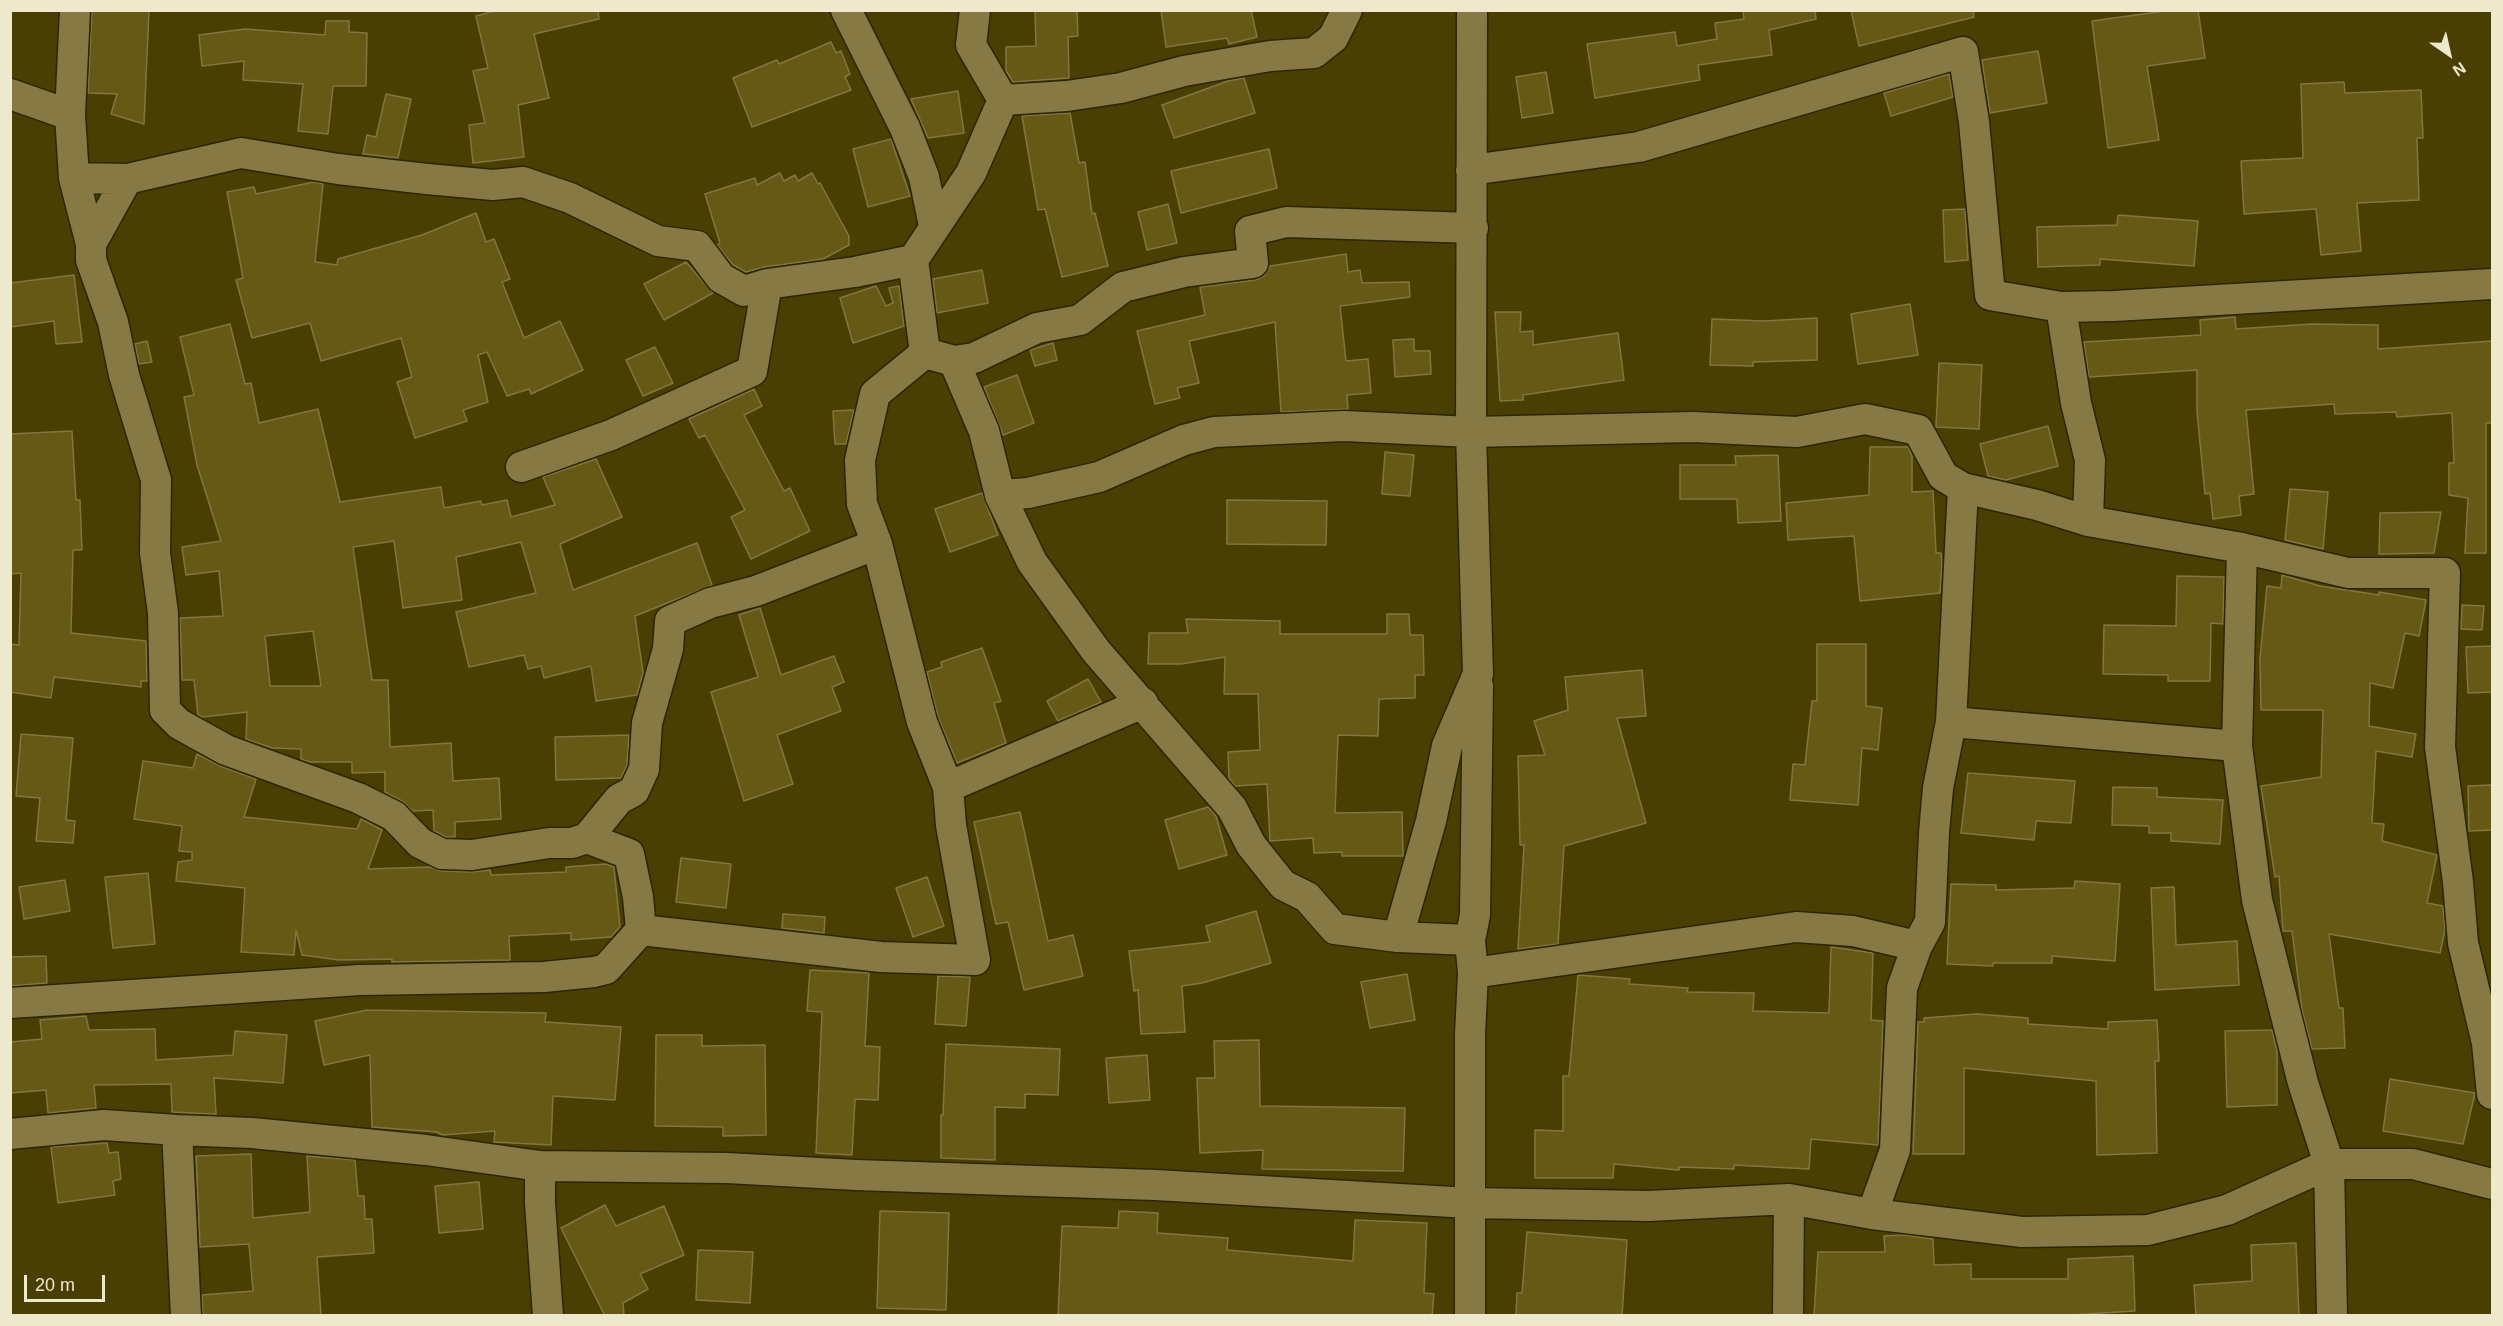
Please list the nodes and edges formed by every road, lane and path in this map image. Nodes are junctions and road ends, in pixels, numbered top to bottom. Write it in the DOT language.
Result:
graph roads {
  1 [pos="75,10"];
  2 [pos="846,10"];
  3 [pos="975,10"];
  4 [pos="1347,10"];
  5 [pos="1472,10"];
  6 [pos="10,93"];
  7 [pos="1003,100"];
  8 [pos="70,115"];
  9 [pos="1471,170"];
  10 [pos="74,178"];
  11 [pos="127,179"];
  12 [pos="934,226"];
  13 [pos="1473,228"];
  14 [pos="91,244"];
  15 [pos="914,260"];
  16 [pos="768,284"];
  17 [pos="2493,284"];
  18 [pos="2061,307"];
  19 [pos="925,353"];
  20 [pos="954,361"];
  21 [pos="1471,432"];
  22 [pos="522,466"];
  23 [pos="1963,488"];
  24 [pos="1000,495"];
  25 [pos="2088,521"];
  26 [pos="877,544"];
  27 [pos="2242,548"];
  28 [pos="1479,674"];
  29 [pos="1143,703"];
  30 [pos="1951,722"];
  31 [pos="2237,746"];
  32 [pos="948,787"];
  33 [pos="587,838"];
  34 [pos="641,930"];
  35 [pos="1398,937"];
  36 [pos="1470,940"];
  37 [pos="1917,946"];
  38 [pos="1473,973"];
  39 [pos="10,1003"];
  40 [pos="2493,1094"];
  41 [pos="177,1130"];
  42 [pos="10,1134"];
  43 [pos="2329,1164"];
  44 [pos="540,1166"];
  45 [pos="2493,1184"];
  46 [pos="1789,1199"];
  47 [pos="1470,1203"];
  48 [pos="1872,1214"];
  49 [pos="186,1316"];
  50 [pos="548,1316"];
  51 [pos="1470,1316"];
  52 [pos="1788,1316"];
  53 [pos="2332,1316"];
  1 -- 8 [label="street"];
  2 -- 12 [label="street"];
  3 -- 7 [label="street"];
  4 -- 7 [label="street"];
  5 -- 9 [label="street"];
  6 -- 8 [label="street"];
  7 -- 12 [label="street"];
  8 -- 10 [label="street"];
  9 -- 13 [label="street"];
  9 -- 18 [label="street"];
  10 -- 11 [label="street"];
  10 -- 14 [label="street"];
  11 -- 14 [label="street"];
  11 -- 16 [label="street"];
  12 -- 15 [label="street"];
  13 -- 20 [label="street"];
  13 -- 21 [label="street"];
  14 -- 33 [label="street"];
  15 -- 16 [label="street"];
  15 -- 19 [label="street"];
  16 -- 22 [label="street"];
  17 -- 18 [label="street"];
  18 -- 25 [label="street"];
  19 -- 20 [label="street"];
  19 -- 26 [label="street"];
  20 -- 24 [label="street"];
  21 -- 23 [label="street"];
  21 -- 24 [label="street"];
  21 -- 28 [label="street"];
  23 -- 25 [label="street"];
  23 -- 30 [label="street"];
  24 -- 29 [label="street"];
  25 -- 27 [label="street"];
  26 -- 32 [label="street"];
  26 -- 33 [label="street"];
  27 -- 31 [label="street"];
  27 -- 40 [label="street"];
  28 -- 35 [label="street"];
  28 -- 36 [label="street"];
  29 -- 32 [label="street"];
  29 -- 35 [label="street"];
  30 -- 31 [label="street"];
  30 -- 37 [label="street"];
  31 -- 43 [label="street"];
  32 -- 34 [label="street"];
  33 -- 34 [label="street"];
  34 -- 39 [label="street"];
  35 -- 36 [label="street"];
  36 -- 38 [label="street"];
  37 -- 38 [label="street"];
  37 -- 48 [label="street"];
  38 -- 47 [label="street"];
  41 -- 42 [label="street"];
  41 -- 44 [label="street"];
  41 -- 49 [label="street"];
  43 -- 45 [label="street"];
  43 -- 48 [label="street"];
  43 -- 53 [label="street"];
  44 -- 47 [label="street"];
  44 -- 50 [label="street"];
  46 -- 47 [label="street"];
  46 -- 48 [label="street"];
  46 -- 52 [label="street"];
  47 -- 51 [label="street"];
}
